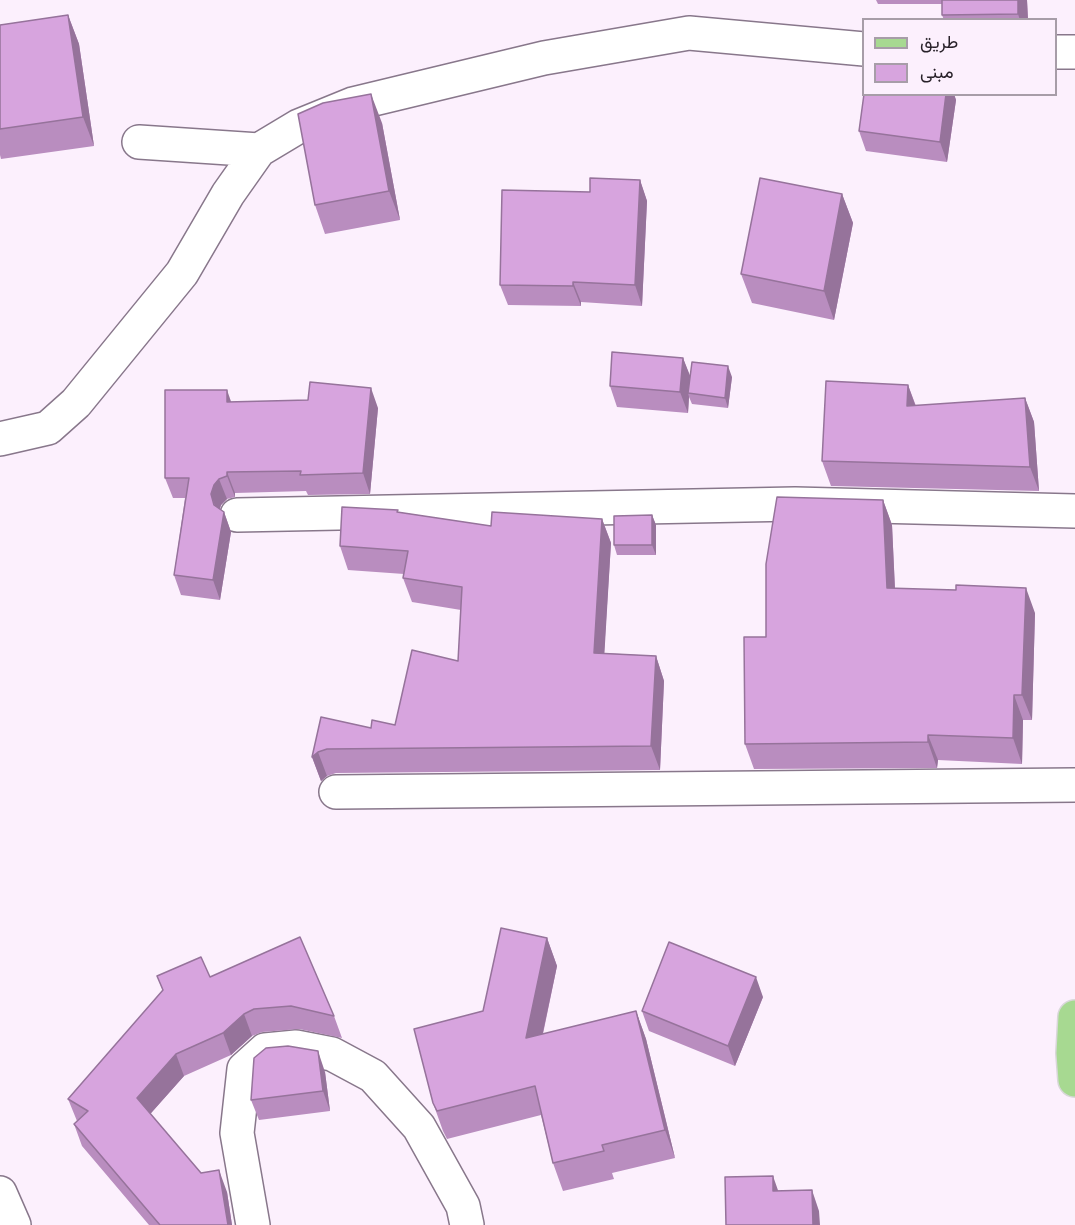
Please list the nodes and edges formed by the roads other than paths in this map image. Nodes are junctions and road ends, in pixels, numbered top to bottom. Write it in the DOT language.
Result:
graph roads {
  1 [pos="862,49"];
  2 [pos="1057,52"];
  3 [pos="1075,52"];
  4 [pos="139,142"];
  5 [pos="259,150"];
  6 [pos="0,439"];
  7 [pos="1075,511"];
  8 [pos="237,515"];
  9 [pos="1075,785"];
  10 [pos="336,792"];
  11 [pos="1075,1017"];
  12 [pos="1075,1080"];
  13 [pos="0,1193"];
  14 [pos="14,1225"];
  15 [pos="252,1225"];
  16 [pos="467,1225"];
  1 -- 5 [label="street"];
  2 -- 3 [label="street"];
  4 -- 5 [label="street"];
  5 -- 6 [label="street"];
  7 -- 8 [label="street"];
  9 -- 10 [label="street"];
  11 -- 12 [label="main road"];
  13 -- 14 [label="street"];
  15 -- 16 [label="street"];
}
